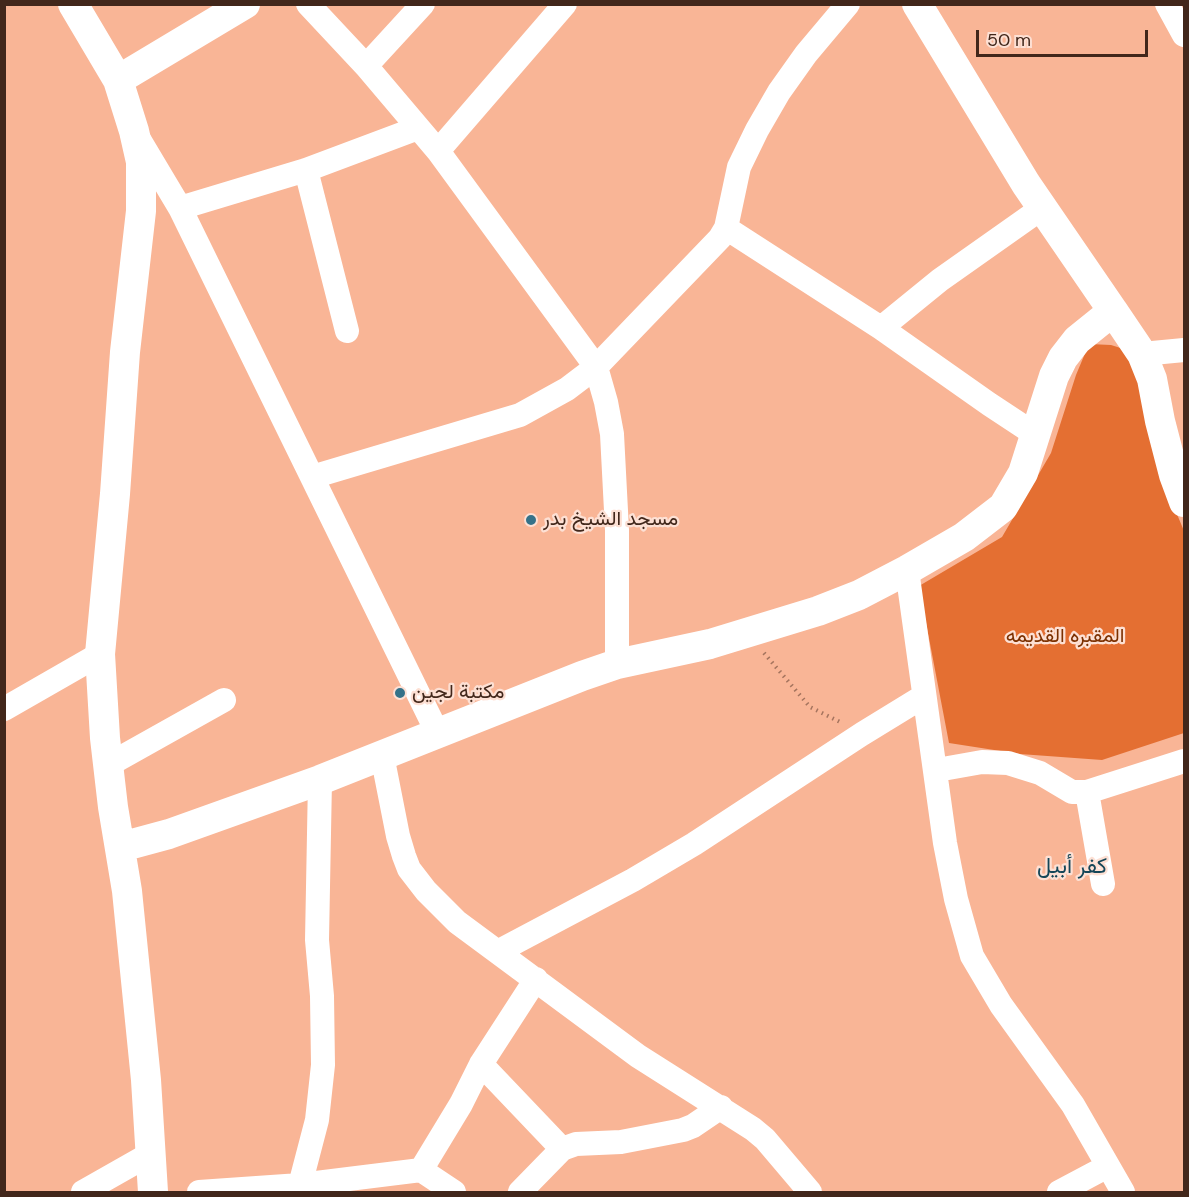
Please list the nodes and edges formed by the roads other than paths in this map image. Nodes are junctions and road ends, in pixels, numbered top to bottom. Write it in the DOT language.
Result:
graph roads {
  1 [pos="73,4"];
  2 [pos="245,4"];
  3 [pos="308,4"];
  4 [pos="423,4"];
  5 [pos="565,4"];
  6 [pos="848,4"];
  7 [pos="917,4"];
  8 [pos="1167,4"];
  9 [pos="1185,34"];
  10 [pos="366,66"];
  11 [pos="118,80"];
  12 [pos="418,128"];
  13 [pos="134,131"];
  14 [pos="438,152"];
  15 [pos="306,170"];
  16 [pos="180,208"];
  17 [pos="1042,208"];
  18 [pos="726,228"];
  19 [pos="1113,311"];
  20 [pos="881,328"];
  21 [pos="347,332"];
  22 [pos="1185,350"];
  23 [pos="1142,354"];
  24 [pos="596,367"];
  25 [pos="1036,435"];
  26 [pos="312,477"];
  27 [pos="1185,502"];
  28 [pos="908,570"];
  29 [pos="100,654"];
  30 [pos="617,664"];
  31 [pos="924,696"];
  32 [pos="224,700"];
  33 [pos="4,708"];
  34 [pos="438,734"];
  35 [pos="382,756"];
  36 [pos="1185,761"];
  37 [pos="108,765"];
  38 [pos="937,770"];
  39 [pos="320,780"];
  40 [pos="1087,792"];
  41 [pos="121,847"];
  42 [pos="1103,884"];
  43 [pos="499,951"];
  44 [pos="536,979"];
  45 [pos="480,1064"];
  46 [pos="721,1107"];
  47 [pos="562,1149"];
  48 [pos="150,1154"];
  49 [pos="1108,1166"];
  50 [pos="421,1170"];
  51 [pos="301,1189"];
  52 [pos="83,1192"];
  53 [pos="153,1192"];
  54 [pos="200,1192"];
  55 [pos="454,1192"];
  56 [pos="520,1192"];
  57 [pos="810,1192"];
  58 [pos="1059,1192"];
  59 [pos="1123,1192"];
  1 -- 11 [label="street"];
  2 -- 11 [label="street"];
  3 -- 10 [label="street"];
  4 -- 10 [label="street"];
  5 -- 14 [label="street"];
  6 -- 18 [label="street"];
  7 -- 17 [label="street"];
  8 -- 9 [label="street"];
  10 -- 12 [label="street"];
  11 -- 13 [label="street"];
  12 -- 14 [label="street"];
  12 -- 15 [label="street"];
  13 -- 16 [label="street"];
  13 -- 29 [label="street"];
  14 -- 24 [label="street"];
  15 -- 16 [label="street"];
  15 -- 21 [label="street"];
  16 -- 26 [label="street"];
  17 -- 19 [label="street"];
  17 -- 20 [label="street"];
  18 -- 20 [label="street"];
  18 -- 24 [label="street"];
  19 -- 23 [label="street"];
  19 -- 25 [label="street"];
  20 -- 25 [label="street"];
  22 -- 23 [label="street"];
  23 -- 27 [label="street"];
  24 -- 26 [label="street"];
  24 -- 30 [label="street"];
  25 -- 28 [label="street"];
  26 -- 34 [label="street"];
  28 -- 30 [label="street"];
  28 -- 31 [label="street"];
  29 -- 33 [label="street"];
  29 -- 37 [label="street"];
  30 -- 34 [label="street"];
  31 -- 38 [label="street"];
  31 -- 43 [label="street"];
  32 -- 37 [label="street"];
  34 -- 35 [label="street"];
  35 -- 39 [label="street"];
  35 -- 43 [label="street"];
  36 -- 40 [label="street"];
  37 -- 41 [label="street"];
  38 -- 40 [label="street"];
  38 -- 49 [label="street"];
  39 -- 41 [label="street"];
  39 -- 51 [label="street"];
  40 -- 42 [label="street"];
  41 -- 48 [label="street"];
  43 -- 44 [label="street"];
  44 -- 45 [label="street"];
  44 -- 46 [label="street"];
  45 -- 47 [label="street"];
  45 -- 50 [label="street"];
  46 -- 47 [label="street"];
  46 -- 57 [label="street"];
  47 -- 56 [label="street"];
  48 -- 52 [label="street"];
  48 -- 53 [label="street"];
  49 -- 58 [label="street"];
  49 -- 59 [label="street"];
  50 -- 51 [label="street"];
  50 -- 55 [label="street"];
  51 -- 54 [label="street"];
}
